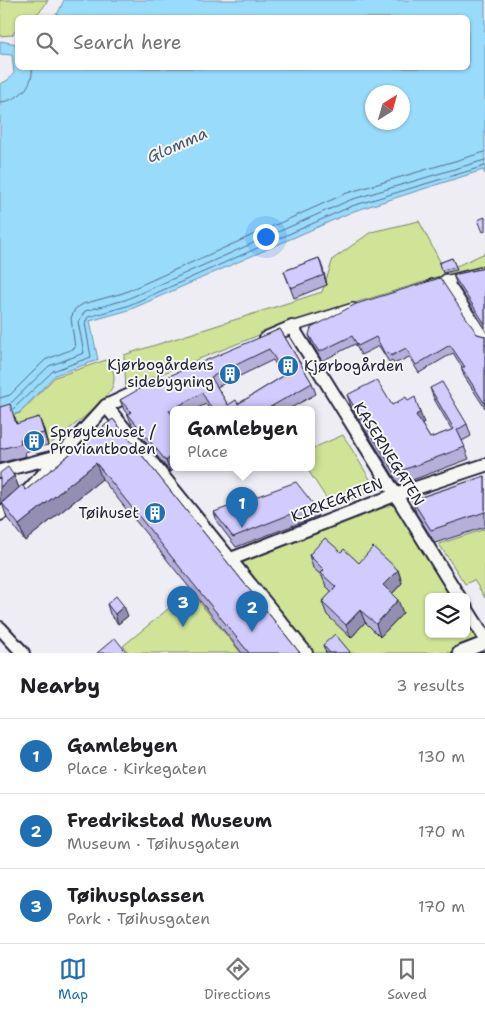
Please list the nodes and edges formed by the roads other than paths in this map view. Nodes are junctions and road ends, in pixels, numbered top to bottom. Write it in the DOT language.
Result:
graph roads {
  1 [pos="485,271"];
  2 [pos="446,279"];
  3 [pos="419,288"];
  4 [pos="365,304"];
  5 [pos="292,327"];
  6 [pos="485,339"];
  7 [pos="256,342"];
  8 [pos="142,390"];
  9 [pos="106,406"];
  10 [pos="59,456"];
  11 [pos="485,465"];
  12 [pos="0,471"];
  13 [pos="396,495"];
  14 [pos="2,506"];
  15 [pos="231,559"];
  16 [pos="457,593"];
  17 [pos="470,614"];
  18 [pos="0,628"];
  19 [pos="485,638"];
  20 [pos="485,643"];
  21 [pos="23,653"];
  22 [pos="306,653"];
  23 [pos="459,653"];
  1 -- 2 [label="street"];
  2 -- 3 [label="street"];
  2 -- 6 [label="street"];
  4 -- 5 [label="street"];
  5 -- 7 [label="street"];
  5 -- 13 [label="street, KASERNEGATEN"];
  8 -- 9 [label="street"];
  9 -- 10 [label="street"];
  9 -- 15 [label="street"];
  10 -- 12 [label="street"];
  10 -- 14 [label="street"];
  11 -- 13 [label="street, KIRKEGATEN"];
  13 -- 15 [label="street, KIRKEGATEN"];
  13 -- 16 [label="street, KASERNEGATEN"];
  15 -- 22 [label="street"];
  17 -- 19 [label="street"];
  18 -- 21 [label="street"];
  20 -- 23 [label="street"];
}
